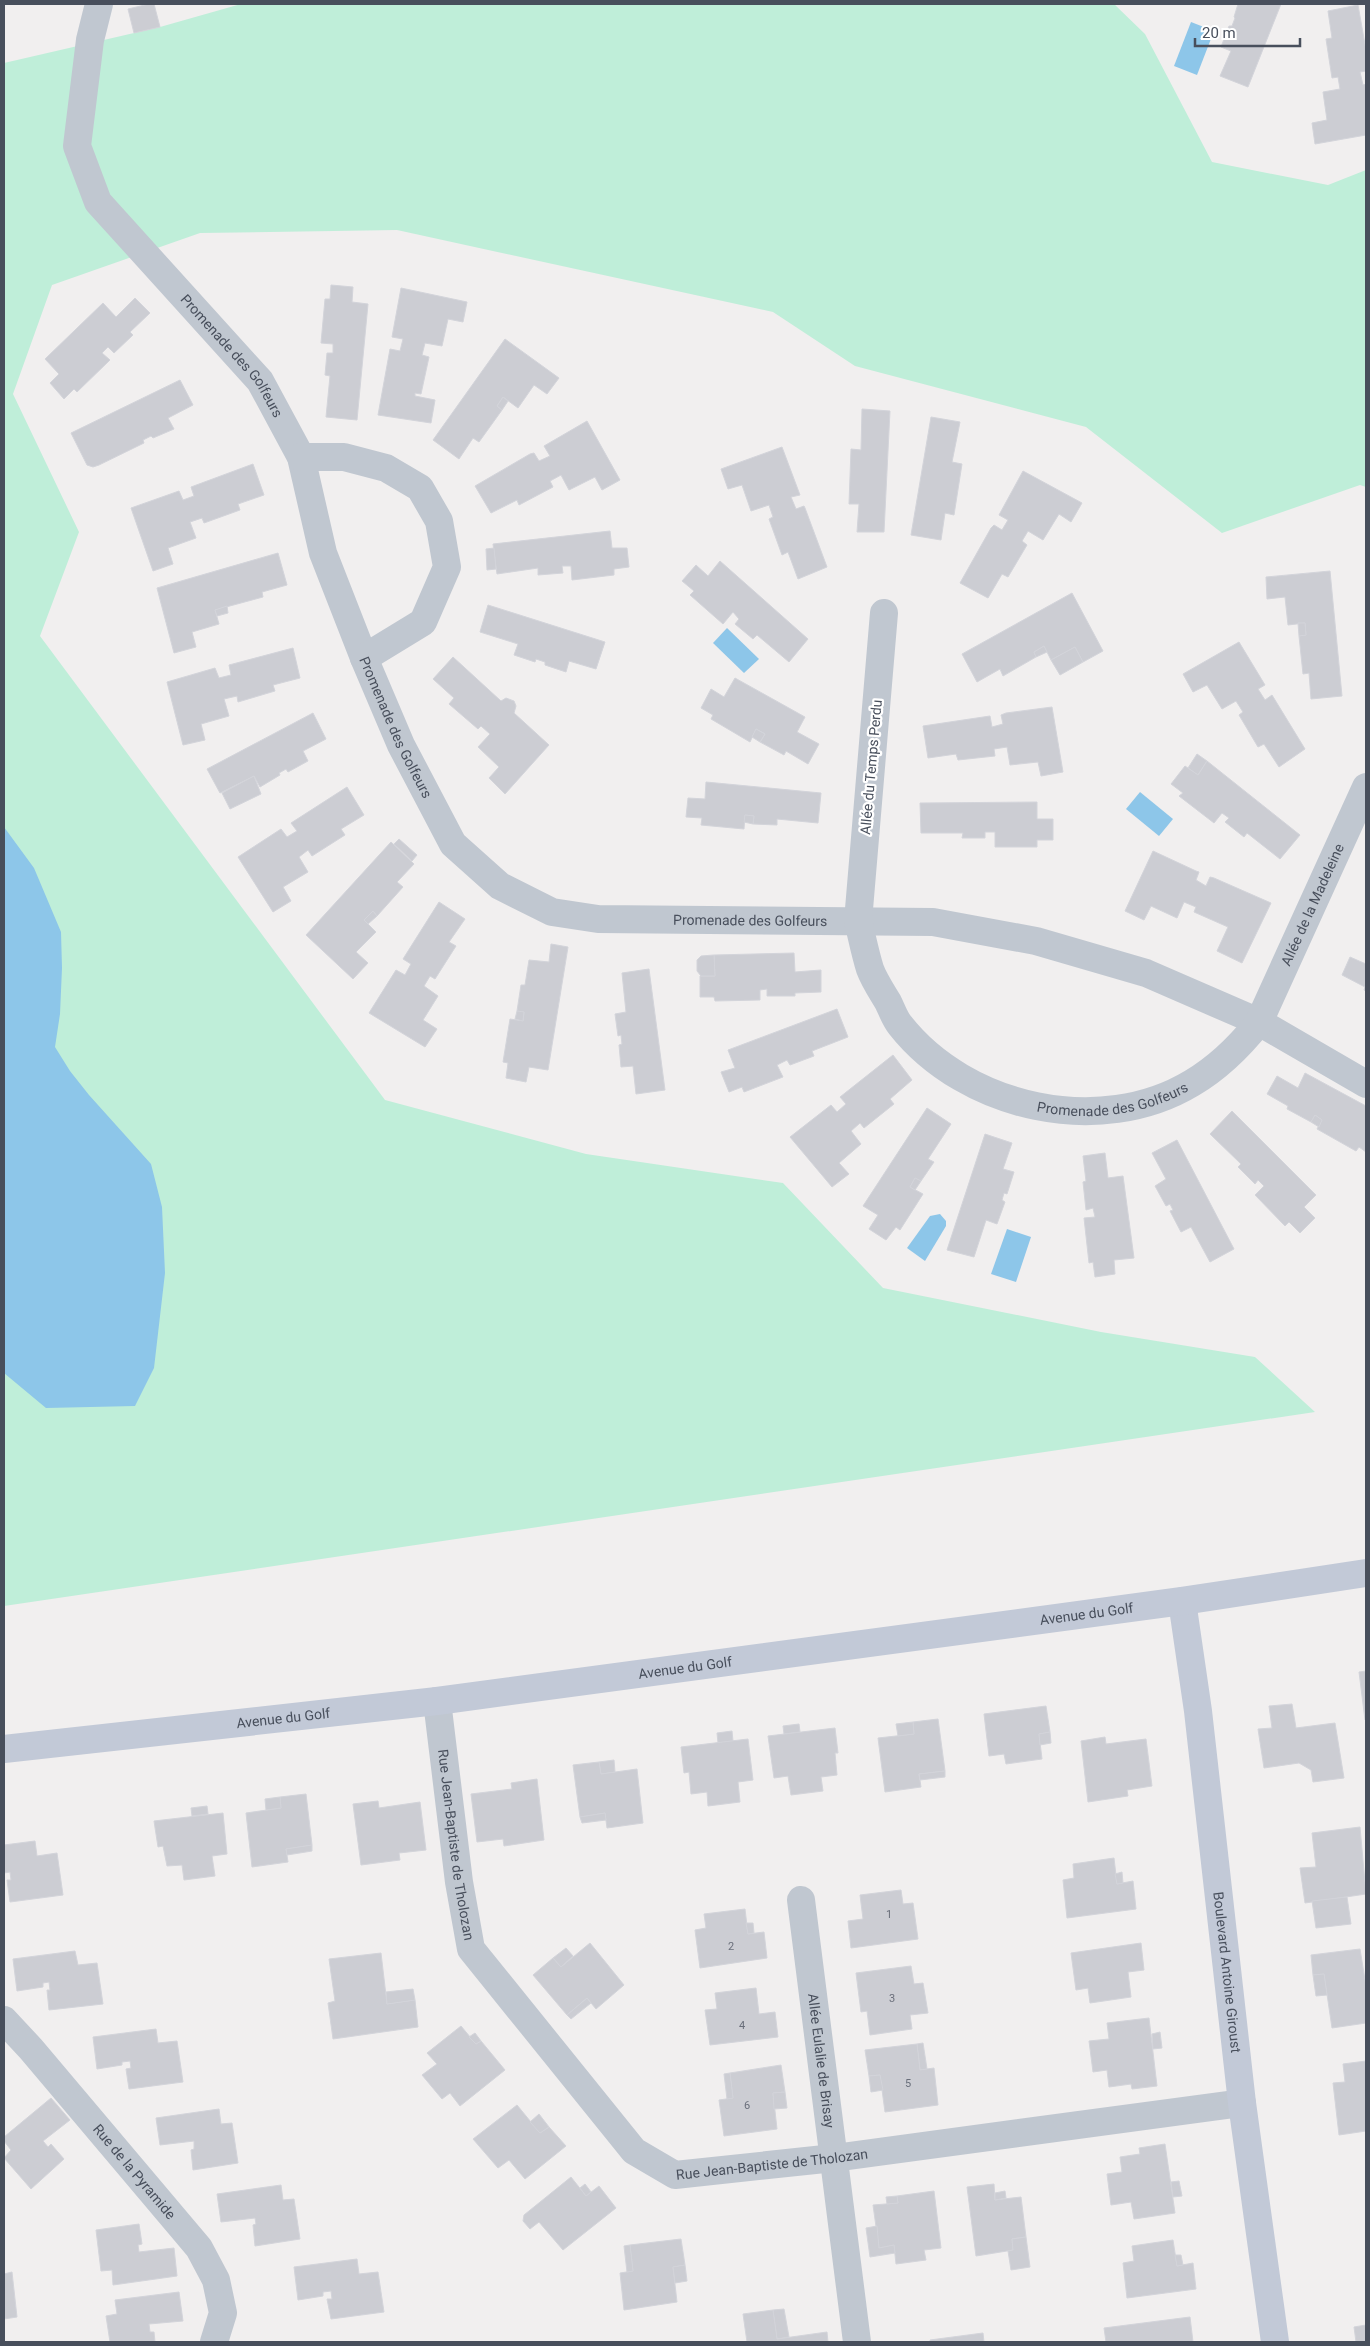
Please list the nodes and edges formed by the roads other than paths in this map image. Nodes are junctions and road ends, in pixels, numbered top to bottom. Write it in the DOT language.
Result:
graph roads {
  1 [pos="99,4"];
  2 [pos="301,456"];
  3 [pos="884,613"];
  4 [pos="364,658"];
  5 [pos="1366,787"];
  6 [pos="858,921"];
  7 [pos="1259,1022"];
  8 [pos="1366,1084"];
  9 [pos="1366,1573"];
  10 [pos="1182,1601"];
  11 [pos="438,1701"];
  12 [pos="4,1749"];
  13 [pos="801,1900"];
  14 [pos="4,2020"];
  15 [pos="1242,2103"];
  16 [pos="834,2158"];
  17 [pos="214,2342"];
  18 [pos="857,2342"];
  19 [pos="1275,2342"];
  1 -- 2 [label="street, Promenade des Golfeurs"];
  2 -- 4 [label="street"];
  2 -- 4 [label="street, Promenade des Golfeurs"];
  3 -- 6 [label="street, Allée du Temps Perdu"];
  4 -- 6 [label="street, Promenade des Golfeurs"];
  5 -- 7 [label="street, Allée de la Madeleine"];
  6 -- 7 [label="street, Promenade des Golfeurs"];
  6 -- 7 [label="street, Promenade des Golfeurs"];
  7 -- 8 [label="street, Promenade des Golfeurs"];
  9 -- 10 [label="street, Avenue du Golf"];
  10 -- 11 [label="street, Avenue du Golf"];
  10 -- 15 [label="street, Boulevard Antoine Giroust"];
  11 -- 12 [label="street, Avenue du Golf"];
  11 -- 16 [label="street, Rue Jean-Baptiste de Tholozan"];
  13 -- 16 [label="street, Allée Eulalie de Brisay"];
  14 -- 17 [label="street, Rue de la Pyramide"];
  15 -- 16 [label="street, Rue Jean-Baptiste de Tholozan"];
  15 -- 19 [label="street, Boulevard Antoine Giroust"];
  16 -- 18 [label="street, Allée Eulalie de Brisay"];
}
